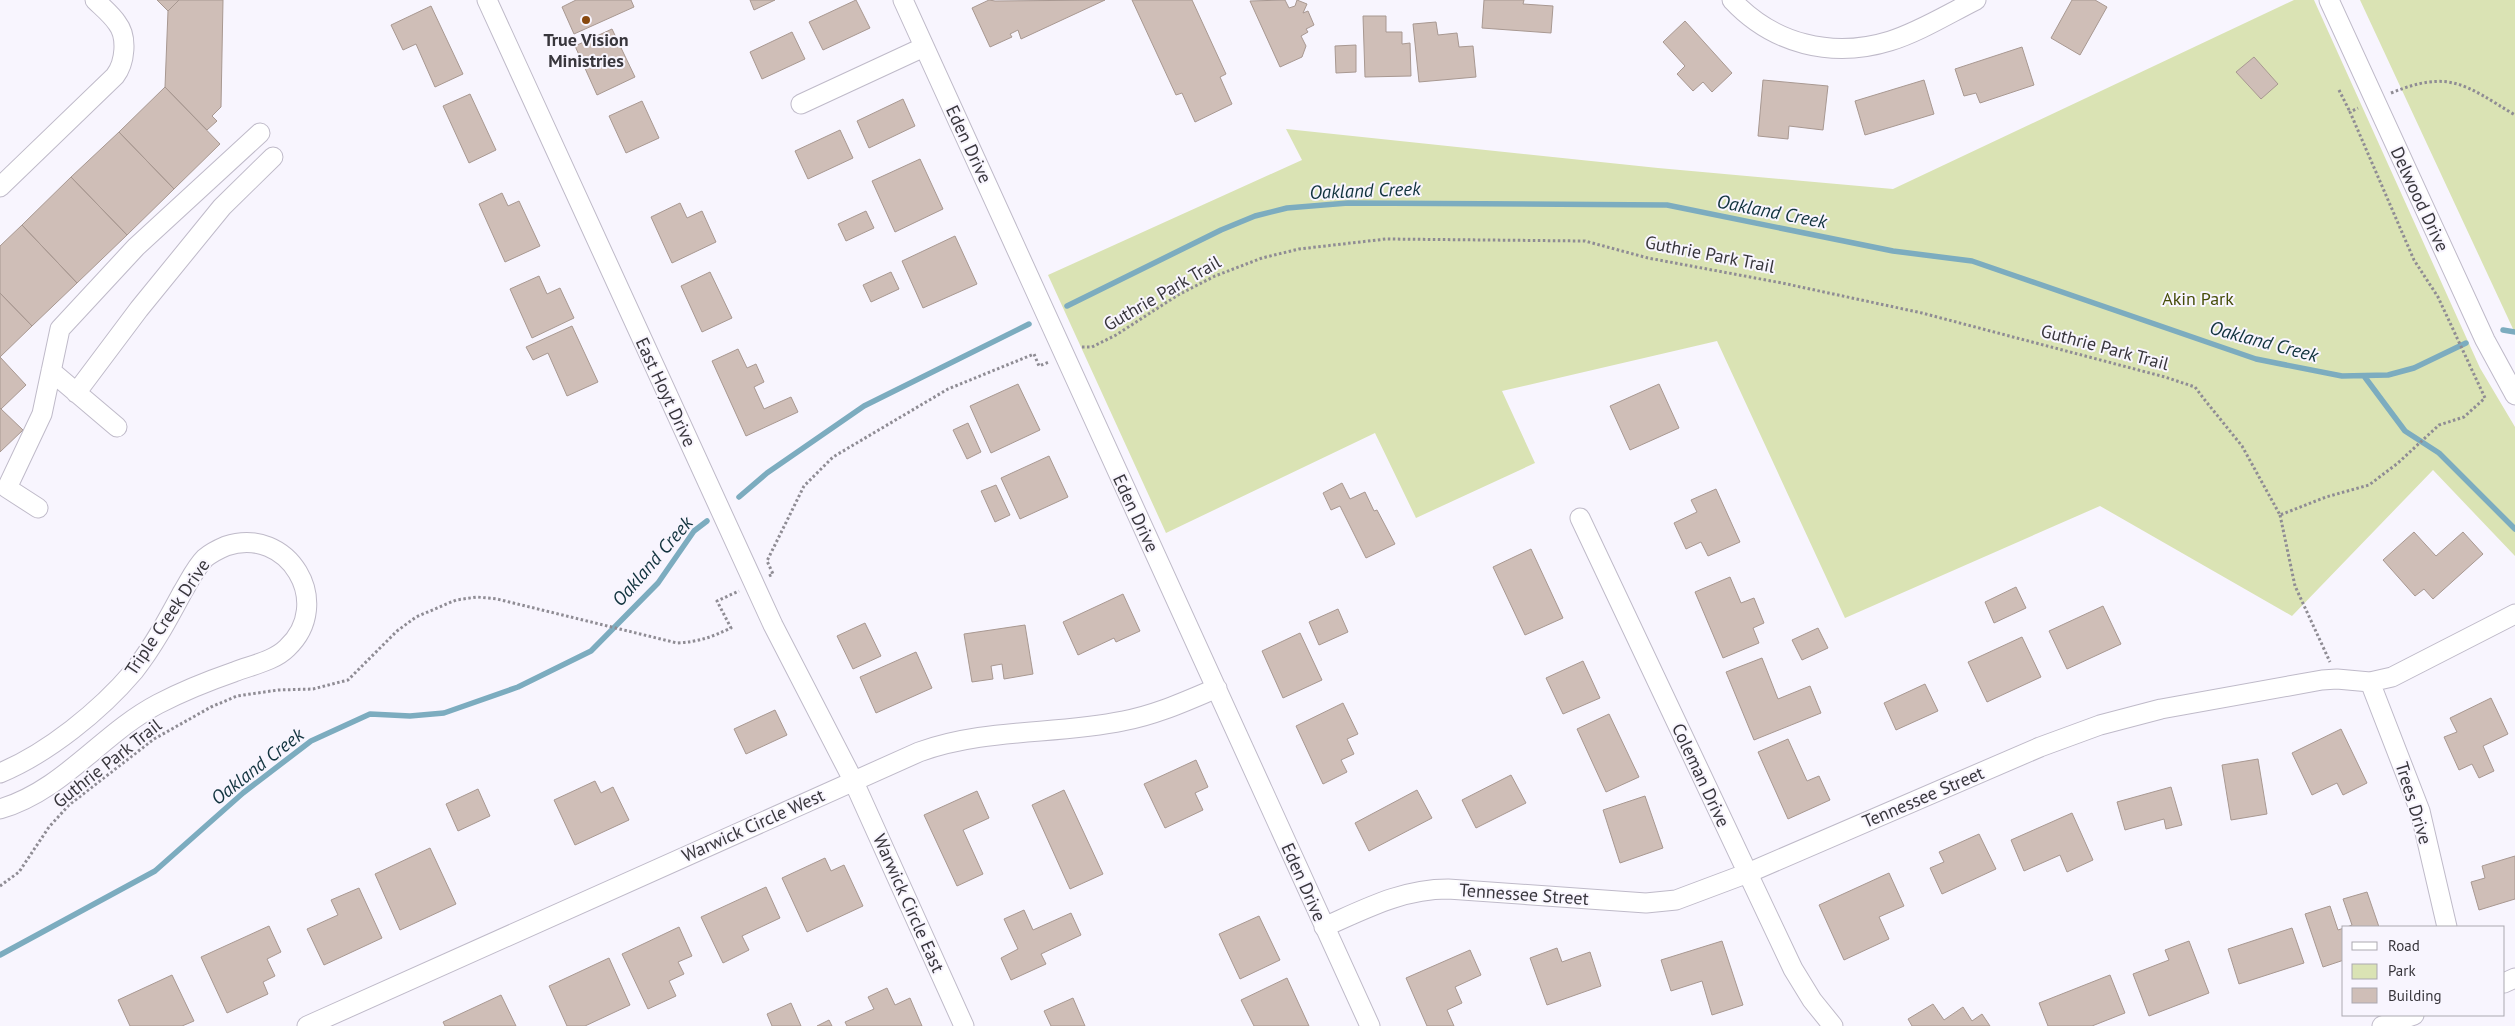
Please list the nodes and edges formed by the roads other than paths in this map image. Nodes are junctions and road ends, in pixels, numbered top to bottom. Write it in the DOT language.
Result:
graph roads {
  1 [pos="95,0"];
  2 [pos="487,0"];
  3 [pos="903,0"];
  4 [pos="1732,0"];
  5 [pos="1976,0"];
  6 [pos="2329,0"];
  7 [pos="924,47"];
  8 [pos="801,104"];
  9 [pos="260,133"];
  10 [pos="273,157"];
  11 [pos="0,187"];
  12 [pos="51,371"];
  13 [pos="76,393"];
  14 [pos="2515,395"];
  15 [pos="117,427"];
  16 [pos="38,508"];
  17 [pos="1580,518"];
  18 [pos="2515,614"];
  19 [pos="2370,682"];
  20 [pos="1217,688"];
  21 [pos="0,774"];
  22 [pos="853,780"];
  23 [pos="0,809"];
  24 [pos="1748,873"];
  25 [pos="1324,926"];
  26 [pos="2447,926"];
  27 [pos="2411,1016"];
  28 [pos="307,1026"];
  29 [pos="964,1026"];
  30 [pos="1370,1026"];
  31 [pos="1833,1026"];
  32 [pos="2382,1026"];
  1 -- 11 [label="street"];
  2 -- 22 [label="street, East Hoyt Drive"];
  3 -- 7 [label="street, Eden Drive"];
  4 -- 5 [label="street"];
  6 -- 14 [label="street, Delwood Drive"];
  7 -- 8 [label="street"];
  7 -- 20 [label="street, Eden Drive"];
  9 -- 12 [label="street"];
  10 -- 13 [label="street"];
  12 -- 13 [label="street"];
  12 -- 16 [label="street"];
  13 -- 15 [label="street"];
  17 -- 24 [label="street, Coleman Drive"];
  18 -- 19 [label="street, Tennessee Street"];
  19 -- 24 [label="street, Tennessee Street"];
  19 -- 26 [label="street, Trees Drive"];
  20 -- 22 [label="street, Warwick Circle West"];
  20 -- 25 [label="street, Eden Drive"];
  21 -- 23 [label="street, Triple Creek Drive"];
  22 -- 28 [label="street, Warwick Circle West"];
  22 -- 29 [label="street, Warwick Circle East"];
  24 -- 25 [label="street, Tennessee Street"];
  24 -- 31 [label="street, Coleman Drive"];
  25 -- 30 [label="street, Eden Drive"];
  27 -- 32 [label="street"];
}
